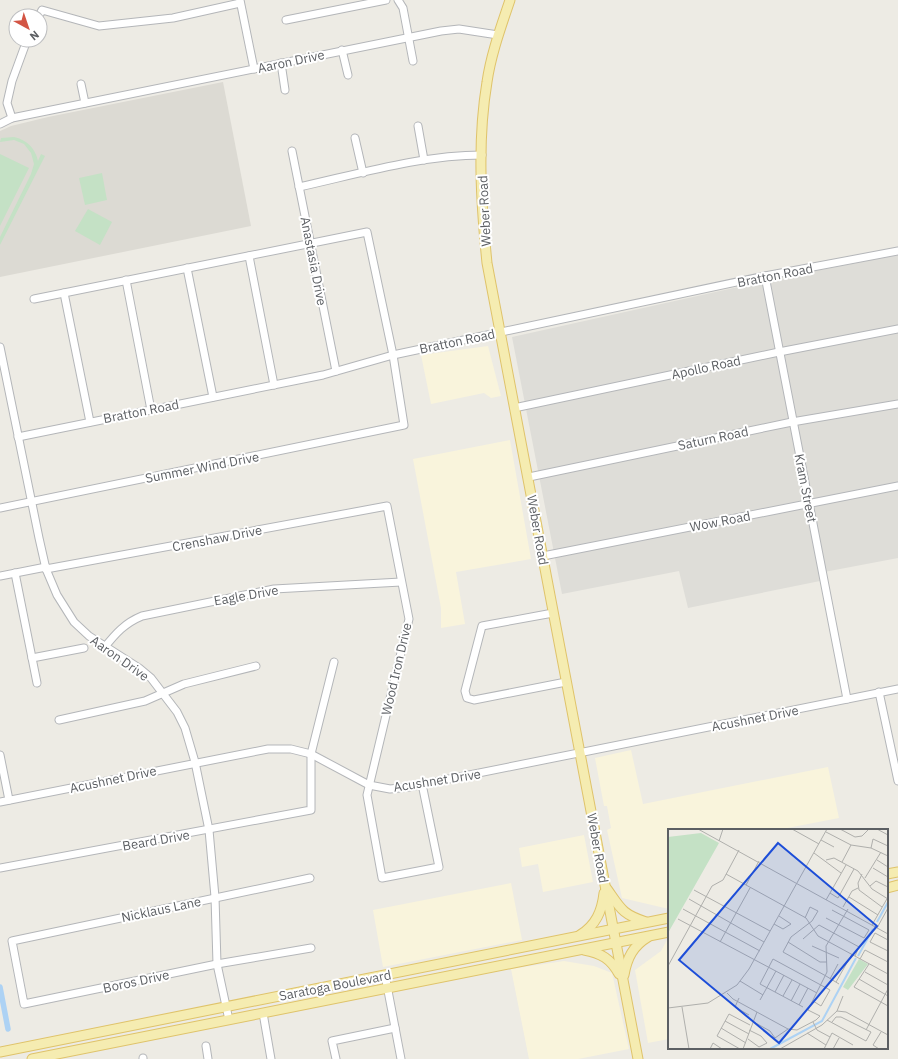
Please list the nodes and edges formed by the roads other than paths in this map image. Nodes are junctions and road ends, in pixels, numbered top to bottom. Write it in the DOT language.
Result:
graph roads {
  1 [pos="386,0"];
  2 [pos="398,0"];
  3 [pos="510,0"];
  4 [pos="240,1"];
  5 [pos="48,12"];
  6 [pos="286,20"];
  7 [pos="498,35"];
  8 [pos="408,38"];
  9 [pos="25,48"];
  10 [pos="342,50"];
  11 [pos="413,61"];
  12 [pos="281,63"];
  13 [pos="254,69"];
  14 [pos="348,75"];
  15 [pos="81,84"];
  16 [pos="286,90"];
  17 [pos="85,103"];
  18 [pos="12,118"];
  19 [pos="0,124"];
  20 [pos="418,126"];
  21 [pos="355,138"];
  22 [pos="292,151"];
  23 [pos="482,155"];
  24 [pos="424,160"];
  25 [pos="363,173"];
  26 [pos="299,187"];
  27 [pos="310,243"];
  28 [pos="898,251"];
  29 [pos="249,256"];
  30 [pos="187,268"];
  31 [pos="765,276"];
  32 [pos="126,280"];
  33 [pos="64,293"];
  34 [pos="34,299"];
  35 [pos="898,329"];
  36 [pos="500,332"];
  37 [pos="0,347"];
  38 [pos="779,352"];
  39 [pos="392,355"];
  40 [pos="336,371"];
  41 [pos="3,375"];
  42 [pos="274,385"];
  43 [pos="213,397"];
  44 [pos="898,404"];
  45 [pos="514,408"];
  46 [pos="151,410"];
  47 [pos="90,422"];
  48 [pos="792,422"];
  49 [pos="18,436"];
  50 [pos="529,477"];
  51 [pos="898,486"];
  52 [pos="31,501"];
  53 [pos="809,504"];
  54 [pos="387,506"];
  55 [pos="0,508"];
  56 [pos="542,556"];
  57 [pos="46,568"];
  58 [pos="16,573"];
  59 [pos="0,576"];
  60 [pos="401,582"];
  61 [pos="553,613"];
  62 [pos="84,648"];
  63 [pos="104,648"];
  64 [pos="32,658"];
  65 [pos="334,662"];
  66 [pos="256,666"];
  67 [pos="566,682"];
  68 [pos="37,683"];
  69 [pos="898,689"];
  70 [pos="880,692"];
  71 [pos="163,693"];
  72 [pos="846,699"];
  73 [pos="60,720"];
  74 [pos="581,753"];
  75 [pos="311,754"];
  76 [pos="0,755"];
  77 [pos="195,762"];
  78 [pos="898,781"];
  79 [pos="422,784"];
  80 [pos="369,785"];
  81 [pos="9,800"];
  82 [pos="0,802"];
  83 [pos="209,830"];
  84 [pos="0,868"];
  85 [pos="898,872"];
  86 [pos="888,874"];
  87 [pos="310,878"];
  88 [pos="898,885"];
  89 [pos="605,887"];
  90 [pos="888,888"];
  91 [pos="215,897"];
  92 [pos="668,918"];
  93 [pos="648,923"];
  94 [pos="613,930"];
  95 [pos="668,932"];
  96 [pos="650,935"];
  97 [pos="575,937"];
  98 [pos="12,941"];
  99 [pos="616,942"];
  100 [pos="312,948"];
  101 [pos="578,950"];
  102 [pos="217,964"];
  103 [pos="385,975"];
  104 [pos="623,980"];
  105 [pos="388,988"];
  106 [pos="227,1007"];
  107 [pos="263,1013"];
  108 [pos="229,1020"];
  109 [pos="395,1028"];
  110 [pos="30,1046"];
  111 [pos="206,1046"];
  112 [pos="0,1052"];
  113 [pos="32,1059"];
  114 [pos="208,1059"];
  115 [pos="271,1059"];
  116 [pos="336,1059"];
  117 [pos="401,1059"];
  118 [pos="638,1059"];
  1 -- 6 [label="street"];
  2 -- 8 [label="street"];
  3 -- 7 [label="main road, Weber Road"];
  4 -- 5 [label="street"];
  4 -- 13 [label="street"];
  7 -- 8 [label="street, Aaron Drive"];
  7 -- 23 [label="main road, Weber Road"];
  8 -- 10 [label="street, Aaron Drive"];
  8 -- 11 [label="street"];
  9 -- 18 [label="street"];
  10 -- 12 [label="street, Aaron Drive"];
  10 -- 14 [label="street"];
  12 -- 13 [label="street, Aaron Drive"];
  12 -- 16 [label="street"];
  13 -- 17 [label="street, Aaron Drive"];
  15 -- 17 [label="street"];
  17 -- 18 [label="street, Aaron Drive"];
  18 -- 19 [label="street, Aaron Drive"];
  20 -- 24 [label="street"];
  21 -- 25 [label="street"];
  22 -- 26 [label="street, Anastasia Drive"];
  23 -- 24 [label="street"];
  23 -- 36 [label="main road, Weber Road"];
  24 -- 25 [label="street"];
  25 -- 26 [label="street"];
  26 -- 27 [label="street, Anastasia Drive"];
  27 -- 29 [label="street"];
  27 -- 39 [label="street"];
  27 -- 40 [label="street, Anastasia Drive"];
  28 -- 31 [label="street, Bratton Road"];
  29 -- 30 [label="street"];
  29 -- 42 [label="street"];
  30 -- 32 [label="street"];
  30 -- 43 [label="street"];
  31 -- 36 [label="street, Bratton Road"];
  31 -- 38 [label="street, Kram Street"];
  32 -- 33 [label="street"];
  32 -- 46 [label="street"];
  33 -- 34 [label="street"];
  33 -- 47 [label="street"];
  35 -- 38 [label="street, Apollo Road"];
  36 -- 39 [label="street, Bratton Road"];
  36 -- 45 [label="main road, Weber Road"];
  37 -- 41 [label="street, Aaron Drive"];
  38 -- 45 [label="street, Apollo Road"];
  38 -- 48 [label="street, Kram Street"];
  39 -- 40 [label="street, Bratton Road"];
  39 -- 52 [label="street, Summer Wind Drive"];
  40 -- 42 [label="street, Bratton Road"];
  41 -- 49 [label="street, Aaron Drive"];
  42 -- 43 [label="street, Bratton Road"];
  43 -- 46 [label="street, Bratton Road"];
  44 -- 48 [label="street, Saturn Road"];
  45 -- 50 [label="main road, Weber Road"];
  46 -- 47 [label="street, Bratton Road"];
  47 -- 49 [label="street, Bratton Road"];
  48 -- 50 [label="street, Saturn Road"];
  48 -- 53 [label="street, Kram Street"];
  49 -- 52 [label="street, Aaron Drive"];
  50 -- 56 [label="main road, Weber Road"];
  51 -- 53 [label="street, Wow Road"];
  52 -- 55 [label="street, Summer Wind Drive"];
  52 -- 57 [label="street, Aaron Drive"];
  53 -- 56 [label="street, Wow Road"];
  53 -- 72 [label="street, Kram Street"];
  54 -- 57 [label="street, Crenshaw Drive"];
  54 -- 60 [label="street, Wood Iron Drive"];
  56 -- 61 [label="main road, Weber Road"];
  57 -- 58 [label="street, Crenshaw Drive"];
  57 -- 63 [label="street, Aaron Drive"];
  58 -- 59 [label="street, Crenshaw Drive"];
  58 -- 64 [label="street"];
  60 -- 63 [label="street, Eagle Drive"];
  60 -- 80 [label="street, Wood Iron Drive"];
  61 -- 67 [label="main road, Weber Road"];
  61 -- 67 [label="street"];
  62 -- 64 [label="street"];
  63 -- 71 [label="street, Aaron Drive"];
  64 -- 68 [label="street"];
  65 -- 75 [label="street"];
  66 -- 71 [label="street"];
  67 -- 74 [label="main road, Weber Road"];
  69 -- 70 [label="street, Acushnet Drive"];
  70 -- 72 [label="street, Acushnet Drive"];
  70 -- 78 [label="street"];
  71 -- 73 [label="street"];
  71 -- 77 [label="street, Aaron Drive"];
  72 -- 74 [label="street, Acushnet Drive"];
  74 -- 79 [label="street, Acushnet Drive"];
  74 -- 89 [label="main road, Weber Road"];
  75 -- 77 [label="street, Acushnet Drive"];
  75 -- 80 [label="street, Acushnet Drive"];
  75 -- 83 [label="street, Beard Drive"];
  76 -- 81 [label="street"];
  77 -- 81 [label="street, Acushnet Drive"];
  77 -- 83 [label="street, Aaron Drive"];
  79 -- 80 [label="street, Acushnet Drive"];
  79 -- 80 [label="street, Wood Iron Drive"];
  81 -- 82 [label="street, Acushnet Drive"];
  83 -- 84 [label="street, Beard Drive"];
  83 -- 91 [label="street, Aaron Drive"];
  85 -- 86 [label="main road"];
  87 -- 91 [label="street, Nicklaus Lane"];
  88 -- 90 [label="main road"];
  89 -- 93 [label="main road"];
  89 -- 94 [label="main road, Weber Road"];
  89 -- 97 [label="main road"];
  91 -- 98 [label="street, Nicklaus Lane"];
  91 -- 102 [label="street, Aaron Drive"];
  92 -- 93 [label="main road, Saratoga Boulevard"];
  93 -- 94 [label="main road, Saratoga Boulevard"];
  94 -- 97 [label="main road, Saratoga Boulevard"];
  94 -- 99 [label="main road, Weber Road"];
  95 -- 96 [label="main road, Saratoga Boulevard"];
  96 -- 99 [label="main road, Saratoga Boulevard"];
  96 -- 104 [label="main road"];
  97 -- 103 [label="main road, Saratoga Boulevard"];
  98 -- 102 [label="street, Boros Drive"];
  99 -- 101 [label="main road, Saratoga Boulevard"];
  99 -- 104 [label="main road, Weber Road"];
  100 -- 102 [label="street, Boros Drive"];
  101 -- 104 [label="main road"];
  101 -- 105 [label="main road, Saratoga Boulevard"];
  102 -- 106 [label="street, Aaron Drive"];
  103 -- 105 [label="street"];
  103 -- 106 [label="main road, Saratoga Boulevard"];
  104 -- 118 [label="main road, Weber Road"];
  105 -- 107 [label="main road, Saratoga Boulevard"];
  105 -- 109 [label="street"];
  106 -- 108 [label="street, Aaron Drive"];
  106 -- 110 [label="main road, Saratoga Boulevard"];
  107 -- 108 [label="main road, Saratoga Boulevard"];
  107 -- 115 [label="street"];
  108 -- 113 [label="main road, Saratoga Boulevard"];
  109 -- 116 [label="street"];
  109 -- 117 [label="street"];
  110 -- 112 [label="main road, Saratoga Boulevard"];
  110 -- 113 [label="street"];
  111 -- 114 [label="street"];
}
